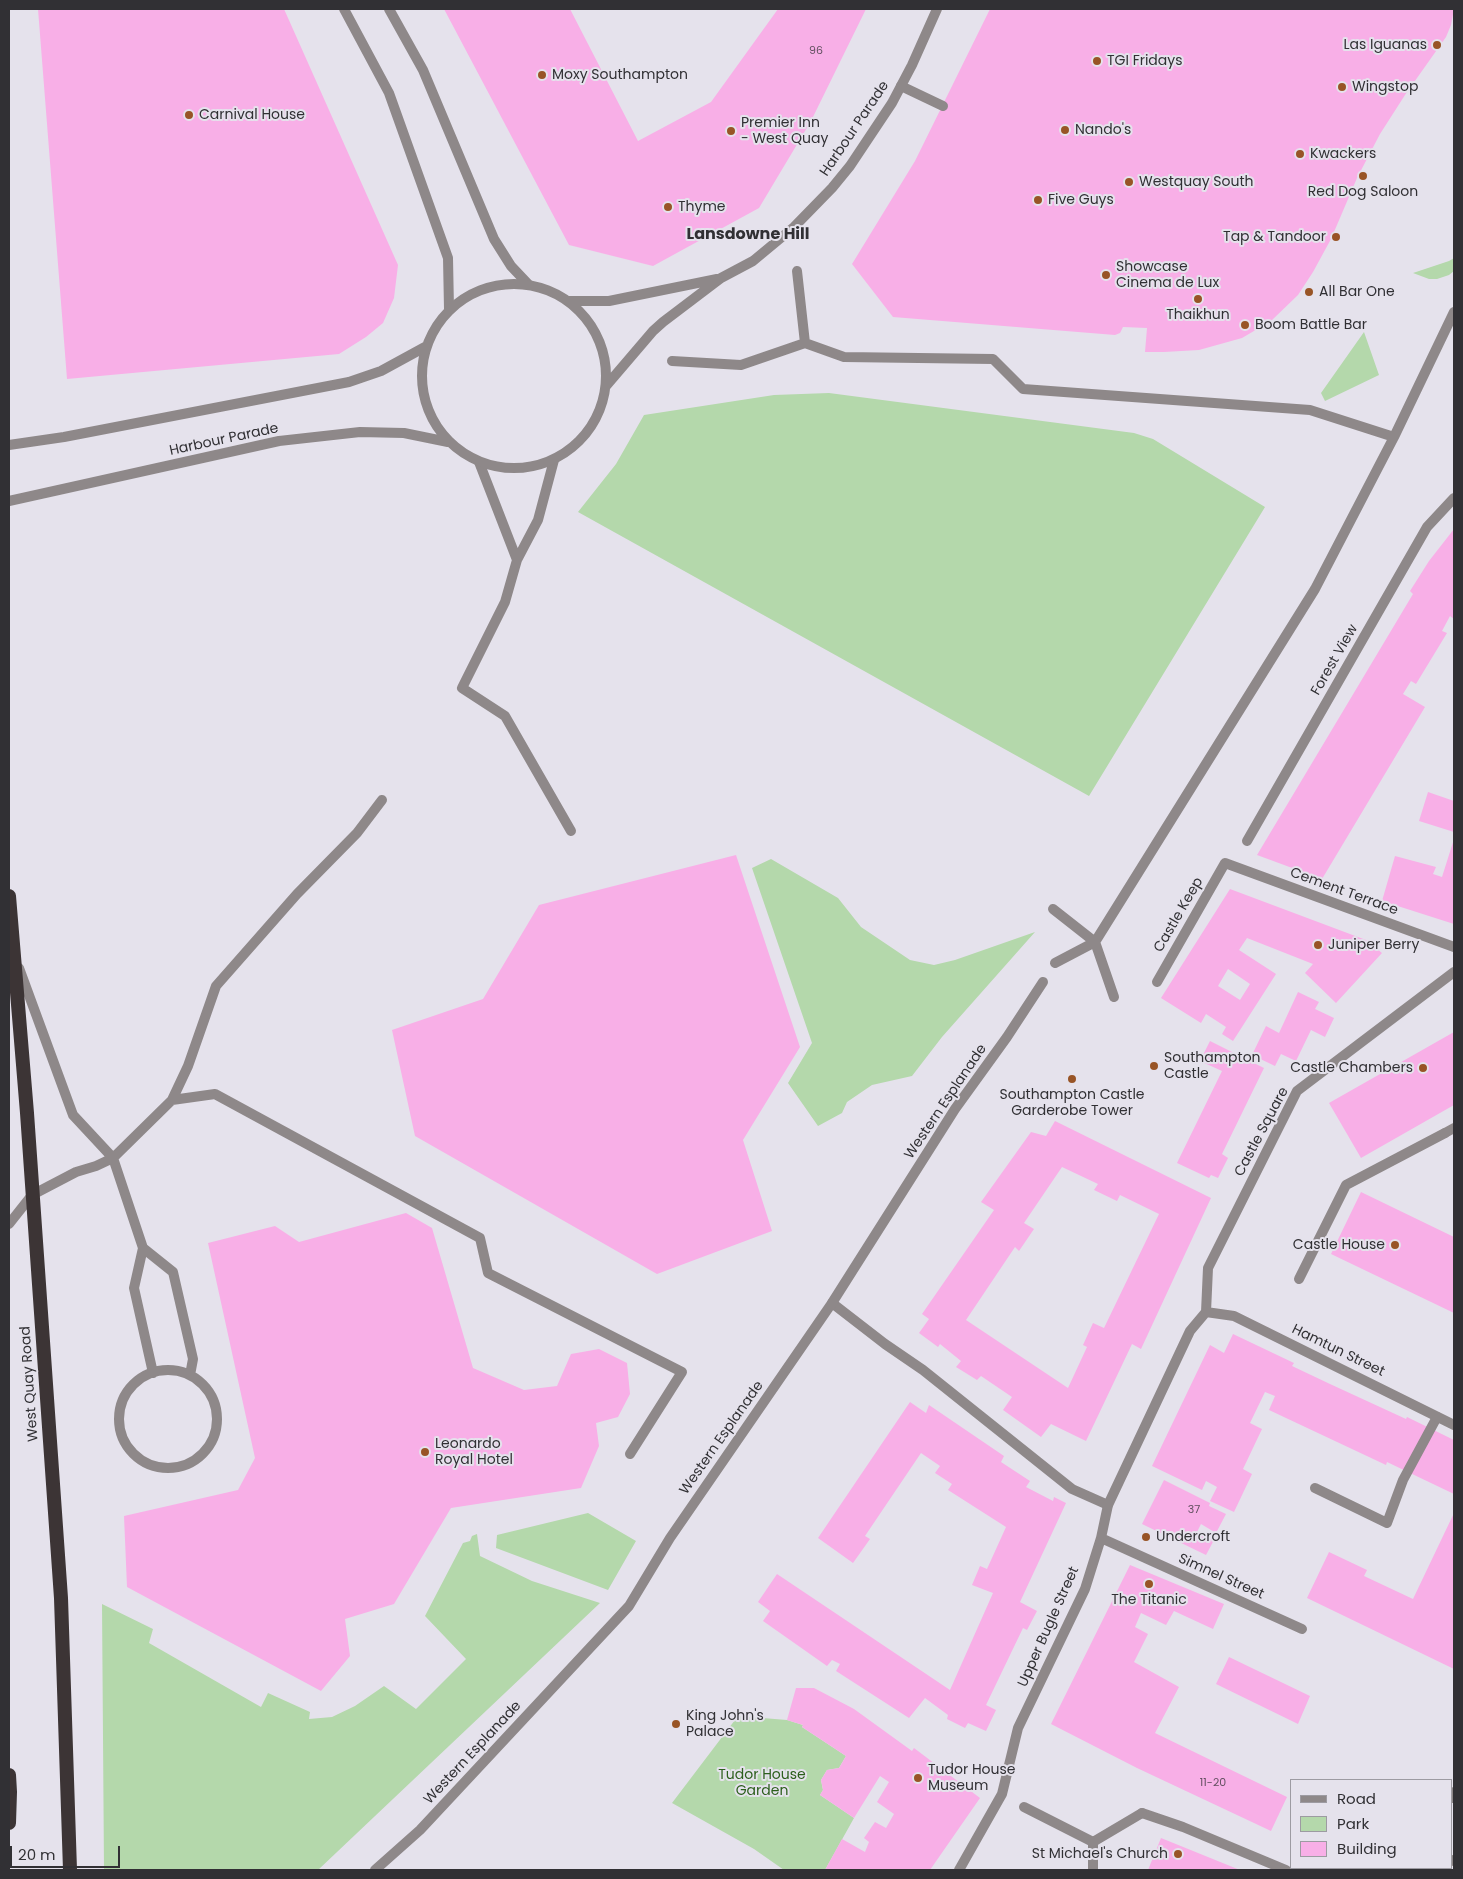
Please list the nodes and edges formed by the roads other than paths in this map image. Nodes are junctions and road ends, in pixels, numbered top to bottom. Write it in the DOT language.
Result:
graph roads {
  1 [pos="344,9"];
  2 [pos="389,9"];
  3 [pos="937,9"];
  4 [pos="901,86"];
  5 [pos="943,106"];
  6 [pos="797,270"];
  7 [pos="721,278"];
  8 [pos="528,284"];
  9 [pos="568,301"];
  10 [pos="449,309"];
  11 [pos="1454,312"];
  12 [pos="805,343"];
  13 [pos="425,347"];
  14 [pos="672,361"];
  15 [pos="606,386"];
  16 [pos="1394,437"];
  17 [pos="448,442"];
  18 [pos="9,445"];
  19 [pos="554,460"];
  20 [pos="479,462"];
  21 [pos="1454,498"];
  22 [pos="9,501"];
  23 [pos="517,560"];
  24 [pos="382,800"];
  25 [pos="571,831"];
  26 [pos="1247,840"];
  27 [pos="1225,863"];
  28 [pos="9,896"];
  29 [pos="1053,909"];
  30 [pos="1095,942"];
  31 [pos="1454,947"];
  32 [pos="12,951"];
  33 [pos="1055,963"];
  34 [pos="1454,972"];
  35 [pos="1043,982"];
  36 [pos="1157,982"];
  37 [pos="1114,998"];
  38 [pos="172,1100"];
  39 [pos="1450,1131"];
  40 [pos="113,1158"];
  41 [pos="32,1195"];
  42 [pos="9,1224"];
  43 [pos="143,1248"];
  44 [pos="1299,1279"];
  45 [pos="832,1303"];
  46 [pos="1206,1312"];
  47 [pos="153,1373"];
  48 [pos="190,1375"];
  49 [pos="1437,1417"];
  50 [pos="1454,1425"];
  51 [pos="630,1454"];
  52 [pos="1315,1488"];
  53 [pos="1108,1505"];
  54 [pos="1100,1538"];
  55 [pos="1302,1629"];
  56 [pos="9,1775"];
  57 [pos="1024,1807"];
  58 [pos="9,1823"];
  59 [pos="1093,1842"];
  60 [pos="70,1870"];
  61 [pos="375,1870"];
  62 [pos="959,1870"];
  63 [pos="1093,1870"];
  64 [pos="1286,1870"];
  1 -- 10 [label="street"];
  2 -- 8 [label="street"];
  3 -- 4 [label="street, Harbour Parade"];
  4 -- 5 [label="street"];
  4 -- 7 [label="street, Harbour Parade"];
  6 -- 12 [label="street"];
  7 -- 9 [label="street, Harbour Parade"];
  7 -- 15 [label="street, Harbour Parade"];
  8 -- 9 [label="street"];
  8 -- 10 [label="street"];
  9 -- 15 [label="street"];
  10 -- 13 [label="street"];
  11 -- 16 [label="street"];
  12 -- 14 [label="street"];
  12 -- 16 [label="street"];
  13 -- 17 [label="street"];
  13 -- 18 [label="street"];
  15 -- 19 [label="street"];
  16 -- 30 [label="street"];
  17 -- 20 [label="street"];
  17 -- 22 [label="street, Harbour Parade"];
  19 -- 20 [label="street"];
  19 -- 23 [label="street"];
  20 -- 23 [label="street"];
  21 -- 26 [label="street, Forest View"];
  23 -- 25 [label="street"];
  24 -- 38 [label="street"];
  27 -- 31 [label="street, Cement Terrace"];
  27 -- 36 [label="street, Castle Keep"];
  28 -- 32 [label="highway, West Quay Road"];
  29 -- 30 [label="street"];
  30 -- 33 [label="street"];
  30 -- 37 [label="street"];
  32 -- 40 [label="street"];
  32 -- 41 [label="highway, West Quay Road"];
  34 -- 46 [label="street, Castle Square"];
  35 -- 45 [label="street, Western Esplanade"];
  38 -- 40 [label="street"];
  38 -- 51 [label="street"];
  39 -- 44 [label="street"];
  40 -- 41 [label="street"];
  40 -- 43 [label="street"];
  41 -- 42 [label="street"];
  41 -- 60 [label="highway, West Quay Road"];
  43 -- 47 [label="street"];
  43 -- 48 [label="street"];
  45 -- 53 [label="street"];
  45 -- 61 [label="street, Western Esplanade"];
  46 -- 49 [label="street, Hamtun Street"];
  46 -- 53 [label="street, Upper Bugle Street"];
  47 -- 48 [label="street"];
  47 -- 48 [label="street"];
  49 -- 50 [label="street, Hamtun Street"];
  49 -- 52 [label="street"];
  53 -- 54 [label="street, Upper Bugle Street"];
  54 -- 55 [label="street, Simnel Street"];
  54 -- 62 [label="street, Upper Bugle Street"];
  56 -- 58 [label="highway"];
  57 -- 59 [label="street"];
  59 -- 63 [label="street"];
  59 -- 64 [label="street"];
}
